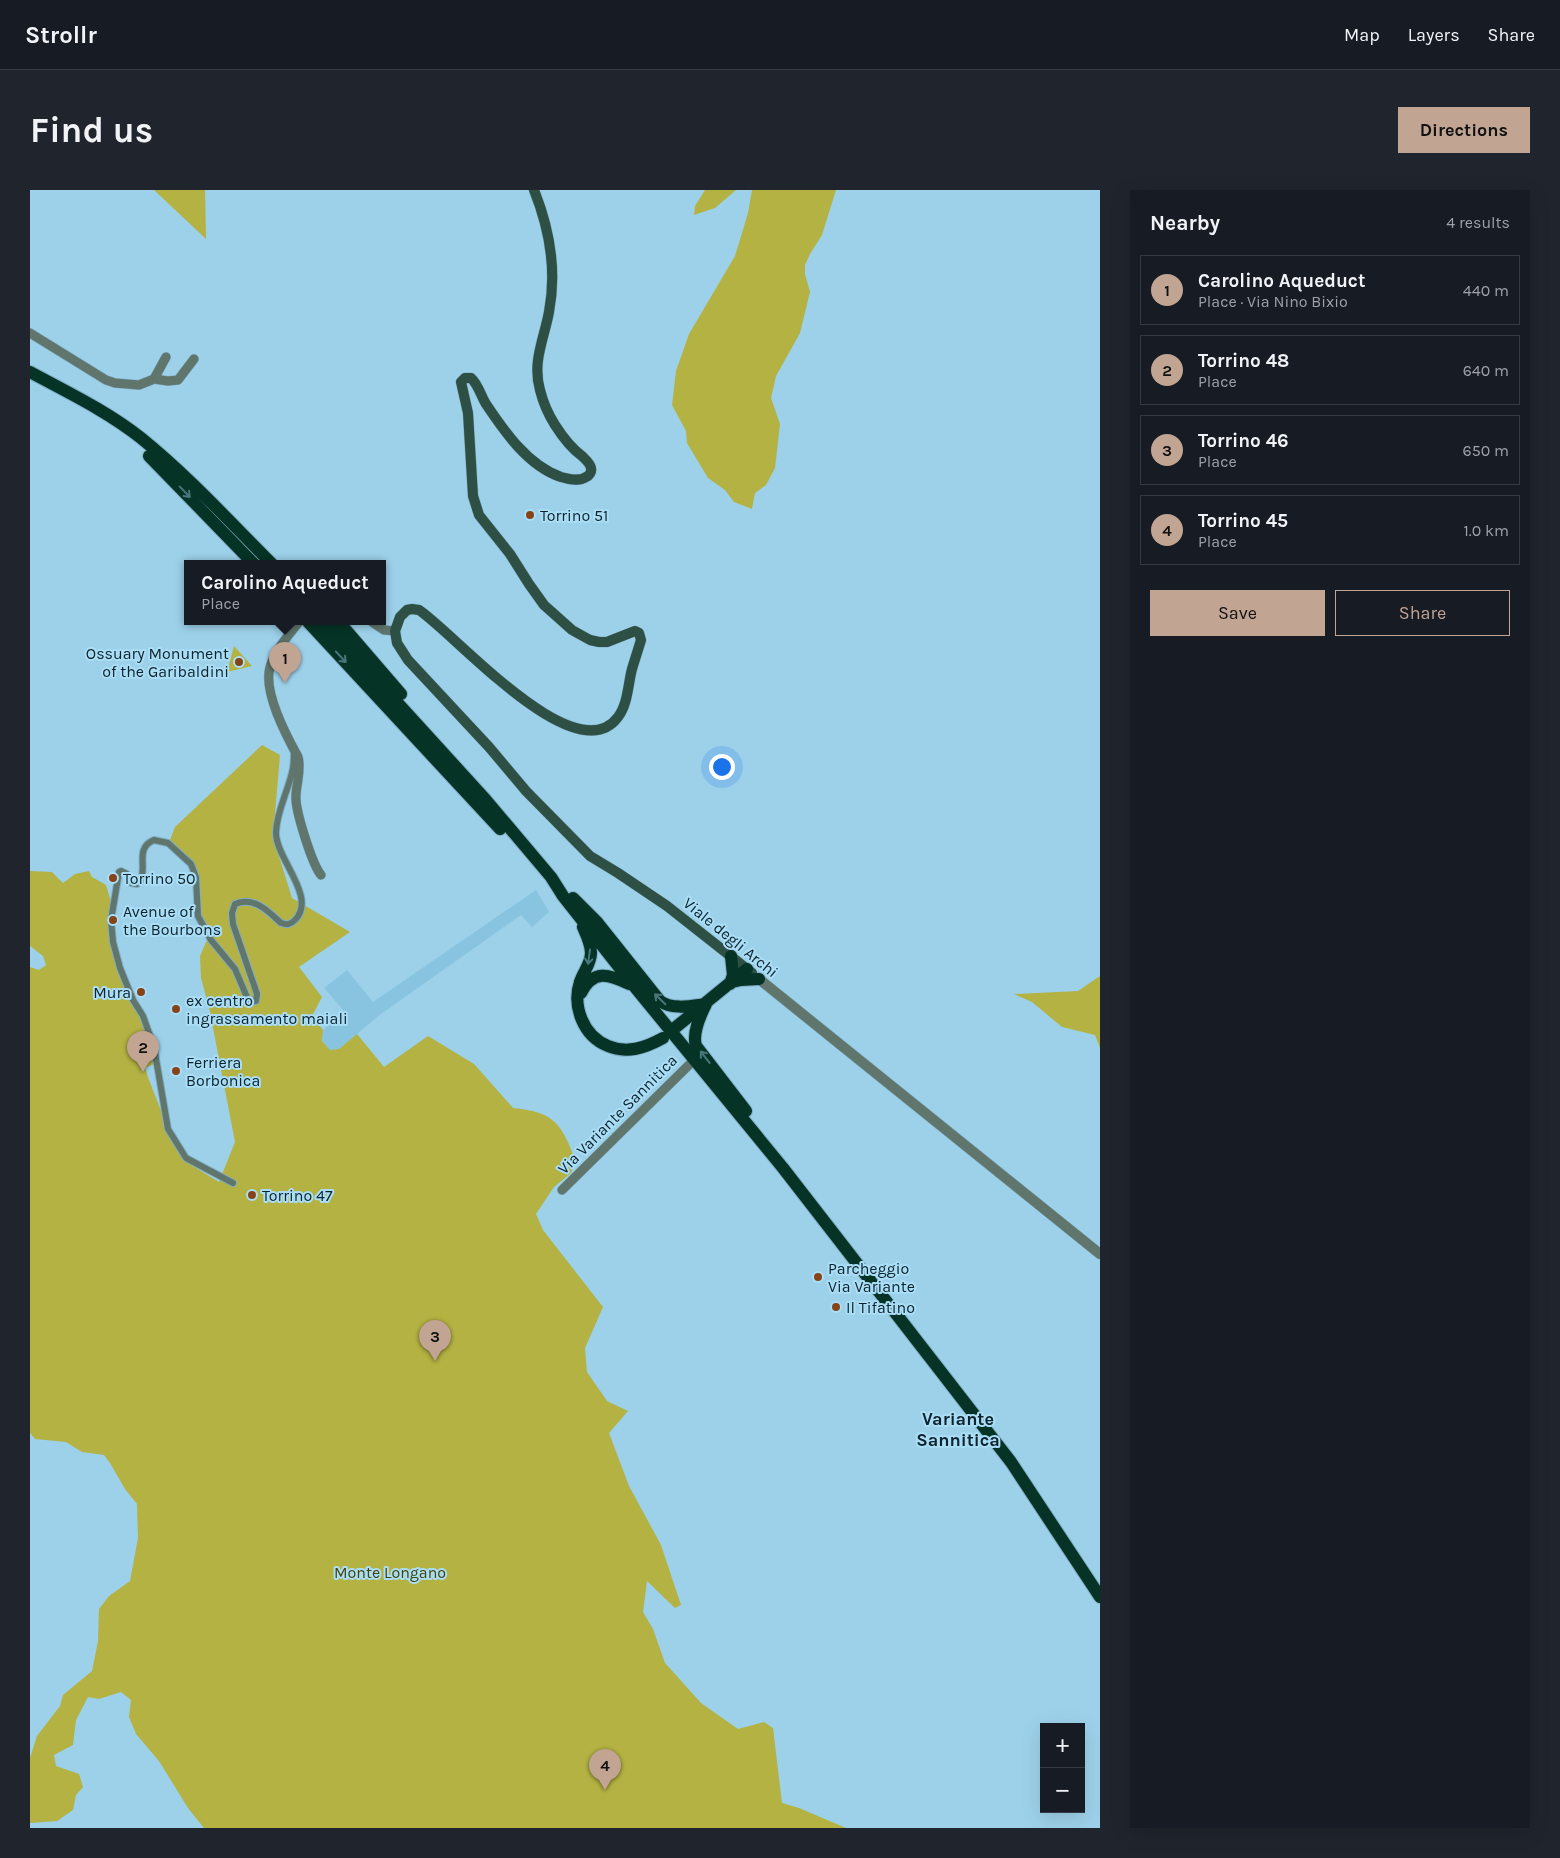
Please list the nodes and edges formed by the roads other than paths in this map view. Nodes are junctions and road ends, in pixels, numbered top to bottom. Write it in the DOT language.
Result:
graph roads {
  1 [pos="534,190"];
  2 [pos="30,332"];
  3 [pos="166,357"];
  4 [pos="194,358"];
  5 [pos="30,372"];
  6 [pos="154,379"];
  7 [pos="114,420"];
  8 [pos="204,495"];
  9 [pos="250,560"];
  10 [pos="268,560"];
  11 [pos="277,560"];
  12 [pos="297,625"];
  13 [pos="311,625"];
  14 [pos="327,625"];
  15 [pos="341,625"];
  16 [pos="376,625"];
  17 [pos="395,631"];
  18 [pos="294,749"];
  19 [pos="486,800"];
  20 [pos="321,875"];
  21 [pos="551,877"];
  22 [pos="563,896"];
  23 [pos="579,916"];
  24 [pos="731,956"];
  25 [pos="747,969"];
  26 [pos="759,979"];
  27 [pos="730,984"];
  28 [pos="634,986"];
  29 [pos="578,999"];
  30 [pos="706,1004"];
  31 [pos="676,1027"];
  32 [pos="663,1038"];
  33 [pos="694,1060"];
  34 [pos="783,1168"];
  35 [pos="233,1183"];
  36 [pos="562,1190"];
  37 [pos="1100,1254"];
  38 [pos="1100,1597"];
  1 -- 17 [label="main road"];
  2 -- 6 [label="street"];
  3 -- 6 [label="street"];
  4 -- 6 [label="street"];
  5 -- 7 [label="main road"];
  7 -- 8 [label="main road"];
  7 -- 9 [label="main road, one-way"];
  8 -- 10 [label="main road"];
  8 -- 11 [label="main road"];
  12 -- 18 [label="street"];
  13 -- 22 [label="main road, one-way"];
  14 -- 19 [label="main road"];
  15 -- 19 [label="main road"];
  16 -- 17 [label="street"];
  17 -- 24 [label="main road, Viale degli Archi"];
  18 -- 20 [label="street"];
  18 -- 35 [label="street"];
  19 -- 21 [label="main road"];
  21 -- 22 [label="main road"];
  30 -- 21 [label="main road, one-way"];
  22 -- 23 [label="main road"];
  23 -- 28 [label="main road"];
  23 -- 29 [label="main road, one-way"];
  24 -- 25 [label="main road, Viale degli Archi"];
  24 -- 27 [label="main road"];
  25 -- 26 [label="main road, Viale degli Archi"];
  25 -- 27 [label="main road"];
  26 -- 27 [label="main road"];
  26 -- 37 [label="street, Viale degli Archi"];
  27 -- 30 [label="main road"];
  28 -- 29 [label="main road"];
  28 -- 33 [label="main road"];
  29 -- 32 [label="main road"];
  30 -- 31 [label="main road"];
  34 -- 30 [label="main road, one-way"];
  33 -- 34 [label="main road"];
  33 -- 36 [label="street, Via Variante Sannitica"];
  34 -- 38 [label="main road"];
}
